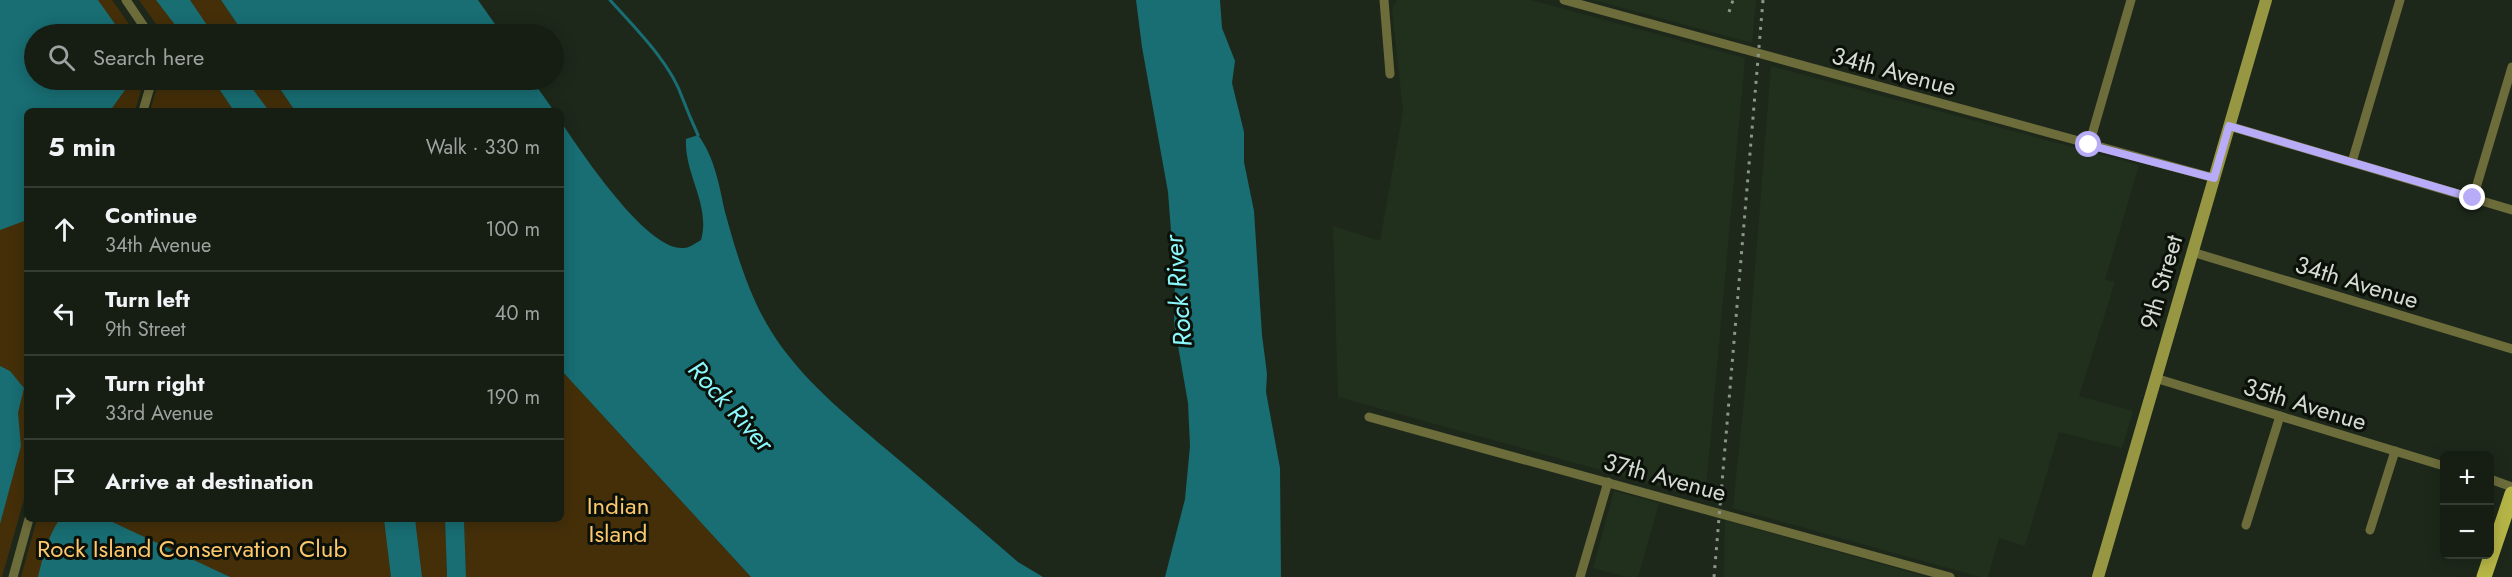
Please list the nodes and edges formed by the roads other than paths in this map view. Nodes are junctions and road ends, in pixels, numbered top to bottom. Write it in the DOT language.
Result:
graph roads {
  1 [pos="126,0"];
  2 [pos="1384,0"];
  3 [pos="1564,0"];
  4 [pos="2131,0"];
  5 [pos="2266,0"];
  6 [pos="2400,0"];
  7 [pos="142,24"];
  8 [pos="2512,67"];
  9 [pos="1390,74"];
  10 [pos="149,90"];
  11 [pos="144,108"];
  12 [pos="2229,126"];
  13 [pos="2089,145"];
  14 [pos="2352,162"];
  15 [pos="2214,178"];
  16 [pos="2473,198"];
  17 [pos="2512,210"];
  18 [pos="2192,252"];
  19 [pos="2512,349"];
  20 [pos="2155,378"];
  21 [pos="2280,416"];
  22 [pos="1369,417"];
  23 [pos="2395,451"];
  24 [pos="2440,464"];
  25 [pos="2494,480"];
  26 [pos="1608,482"];
  27 [pos="2512,487"];
  28 [pos="2512,494"];
  29 [pos="28,522"];
  30 [pos="2246,525"];
  31 [pos="2370,530"];
  32 [pos="13,577"];
  33 [pos="1580,577"];
  34 [pos="1950,577"];
  35 [pos="2098,577"];
  36 [pos="2484,577"];
  1 -- 7 [label="street"];
  2 -- 9 [label="street"];
  3 -- 13 [label="street, 34th Avenue"];
  4 -- 13 [label="street"];
  5 -- 12 [label="street, 9th Street"];
  6 -- 14 [label="street"];
  8 -- 16 [label="street"];
  10 -- 11 [label="street"];
  12 -- 14 [label="street"];
  12 -- 15 [label="street, 9th Street"];
  13 -- 15 [label="street, 34th Avenue"];
  14 -- 16 [label="street"];
  15 -- 18 [label="street, 9th Street"];
  16 -- 17 [label="street"];
  18 -- 19 [label="street, 34th Avenue"];
  18 -- 20 [label="street, 9th Street"];
  20 -- 21 [label="street, 35th Avenue"];
  20 -- 35 [label="street, 9th Street"];
  21 -- 23 [label="street, 35th Avenue"];
  21 -- 30 [label="street"];
  22 -- 26 [label="street, 37th Avenue"];
  23 -- 24 [label="street, 35th Avenue"];
  23 -- 31 [label="street"];
  25 -- 27 [label="street"];
  26 -- 33 [label="street"];
  26 -- 34 [label="street, 37th Avenue"];
  28 -- 36 [label="main road"];
  29 -- 32 [label="street"];
}
